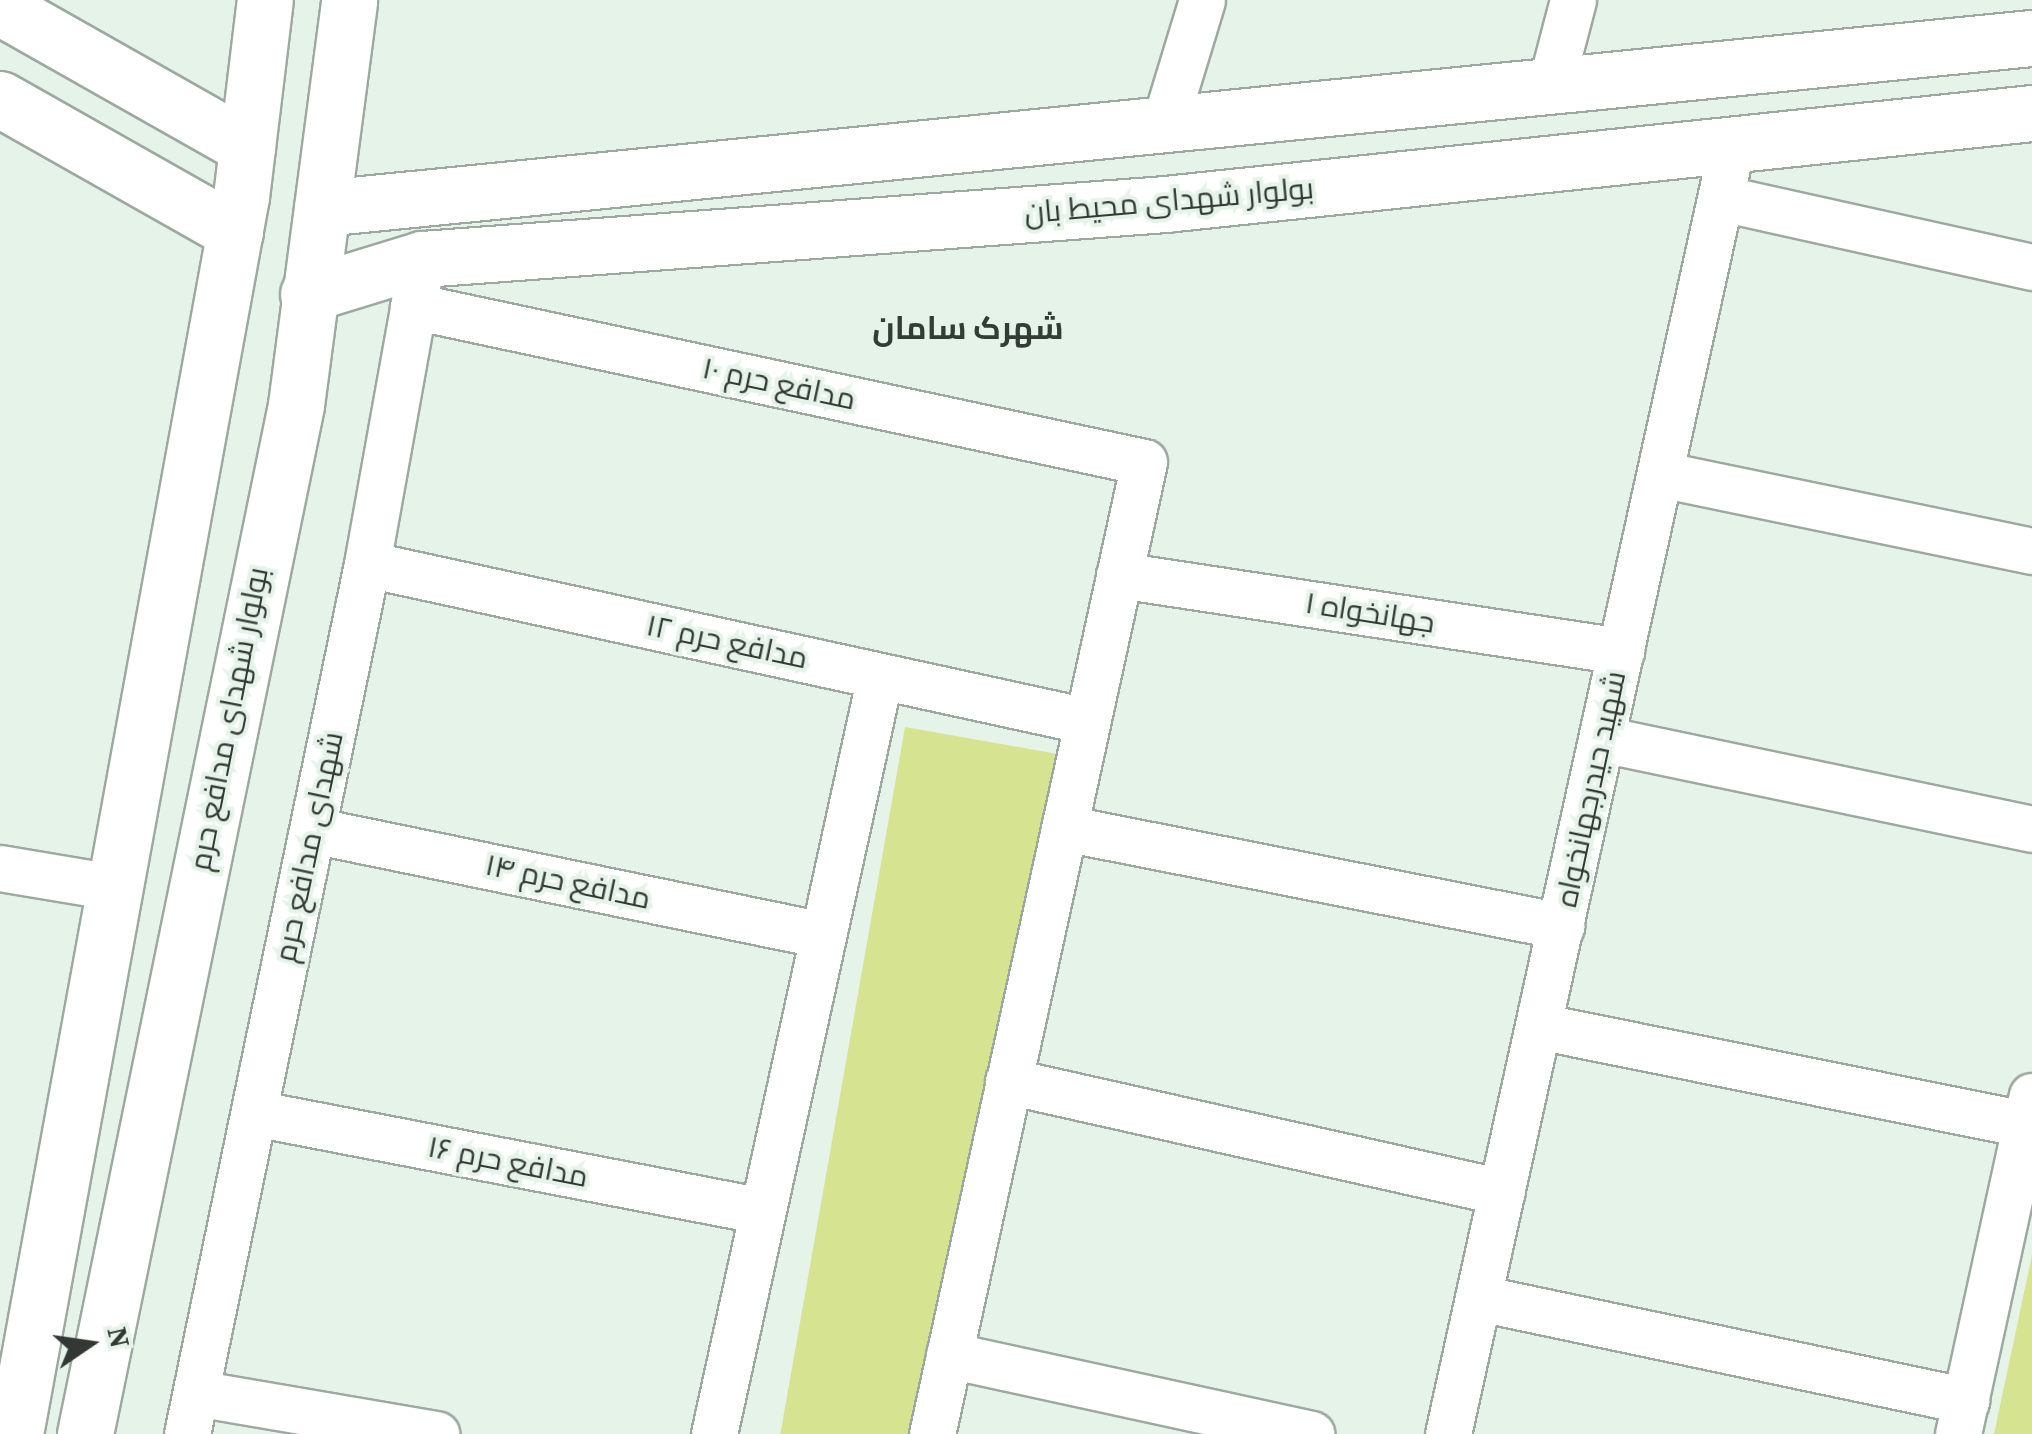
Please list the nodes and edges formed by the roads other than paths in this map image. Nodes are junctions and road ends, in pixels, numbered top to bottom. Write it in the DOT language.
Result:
graph roads {
  1 [pos="265,0"];
  2 [pos="349,0"];
  3 [pos="1202,0"];
  4 [pos="1573,0"];
  5 [pos="0,8"];
  6 [pos="2032,38"];
  7 [pos="1551,84"];
  8 [pos="0,100"];
  9 [pos="181,109"];
  10 [pos="2032,113"];
  11 [pos="1160,123"];
  12 [pos="1732,144"];
  13 [pos="247,146"];
  14 [pos="162,190"];
  15 [pos="1721,198"];
  16 [pos="1165,204"];
  17 [pos="322,208"];
  18 [pos="235,232"];
  19 [pos="2032,267"];
  20 [pos="418,282"];
  21 [pos="308,294"];
  22 [pos="1660,474"];
  23 [pos="2032,551"];
  24 [pos="367,564"];
  25 [pos="1119,575"];
  26 [pos="1621,651"];
  27 [pos="880,676"];
  28 [pos="1087,721"];
  29 [pos="1602,738"];
  30 [pos="1064,828"];
  31 [pos="2032,829"];
  32 [pos="312,830"];
  33 [pos="0,868"];
  34 [pos="114,886"];
  35 [pos="1560,926"];
  36 [pos="823,935"];
  37 [pos="1538,1026"];
  38 [pos="1008,1080"];
  39 [pos="2029,1110"];
  40 [pos="254,1113"];
  41 [pos="1502,1192"];
  42 [pos="763,1211"];
  43 [pos="1478,1298"];
  44 [pos="44,1301"];
  45 [pos="110,1312"];
  46 [pos="949,1355"];
  47 [pos="192,1413"];
  48 [pos="1962,1418"];
  49 [pos="15,1434"];
  50 [pos="86,1434"];
  51 [pos="437,1434"];
  52 [pos="714,1434"];
  53 [pos="932,1434"];
  54 [pos="1312,1434"];
  55 [pos="1448,1434"];
  1 -- 13 [label="street"];
  2 -- 17 [label="street, بولوار شهدای مدافع حرم"];
  3 -- 11 [label="street"];
  4 -- 7 [label="street"];
  5 -- 9 [label="street"];
  6 -- 7 [label="street"];
  7 -- 11 [label="street"];
  8 -- 14 [label="street"];
  9 -- 13 [label="street"];
  9 -- 14 [label="street"];
  10 -- 12 [label="street, بولوار شهدای محیط بان"];
  11 -- 16 [label="street"];
  11 -- 17 [label="street"];
  12 -- 15 [label="street, شهید حیدرجهانخواه"];
  12 -- 16 [label="street, بولوار شهدای محیط بان"];
  13 -- 18 [label="street"];
  14 -- 18 [label="street"];
  15 -- 19 [label="street"];
  15 -- 22 [label="street, شهید حیدرجهانخواه"];
  16 -- 20 [label="street, بولوار شهدای محیط بان"];
  17 -- 21 [label="street, بولوار شهدای مدافع حرم"];
  18 -- 34 [label="street"];
  20 -- 21 [label="street, بولوار شهدای محیط بان"];
  20 -- 24 [label="street, شهدای مدافع حرم"];
  20 -- 25 [label="street, مدافع حرم ۱۰"];
  21 -- 45 [label="street, بولوار شهدای مدافع حرم"];
  22 -- 23 [label="street"];
  22 -- 26 [label="street, شهید حیدرجهانخواه"];
  24 -- 27 [label="street, مدافع حرم ۱۲"];
  24 -- 32 [label="street, شهدای مدافع حرم"];
  25 -- 26 [label="street, جهانخواه ۱"];
  25 -- 28 [label="street"];
  26 -- 29 [label="street, شهید حیدرجهانخواه"];
  27 -- 28 [label="street, مدافع حرم ۱۲"];
  27 -- 36 [label="street"];
  28 -- 30 [label="street"];
  29 -- 31 [label="street"];
  29 -- 35 [label="street, شهید حیدرجهانخواه"];
  30 -- 35 [label="street"];
  30 -- 38 [label="street"];
  32 -- 36 [label="street, مدافع حرم ۱۴"];
  32 -- 40 [label="street, شهدای مدافع حرم"];
  33 -- 34 [label="street"];
  34 -- 44 [label="street"];
  35 -- 37 [label="street, شهید حیدرجهانخواه"];
  36 -- 42 [label="street"];
  37 -- 39 [label="street"];
  37 -- 41 [label="street, شهید حیدرجهانخواه"];
  38 -- 41 [label="street"];
  38 -- 46 [label="street"];
  39 -- 48 [label="street"];
  40 -- 42 [label="street, مدافع حرم ۱۶"];
  40 -- 47 [label="street, شهدای مدافع حرم"];
  41 -- 43 [label="street, شهید حیدرجهانخواه"];
  42 -- 52 [label="street"];
  43 -- 48 [label="street"];
  43 -- 55 [label="street, شهید حیدرجهانخواه"];
  44 -- 45 [label="street"];
  44 -- 49 [label="street"];
  45 -- 50 [label="street, بولوار شهدای مدافع حرم"];
  46 -- 53 [label="street"];
  46 -- 54 [label="street"];
  47 -- 51 [label="street"];
}
